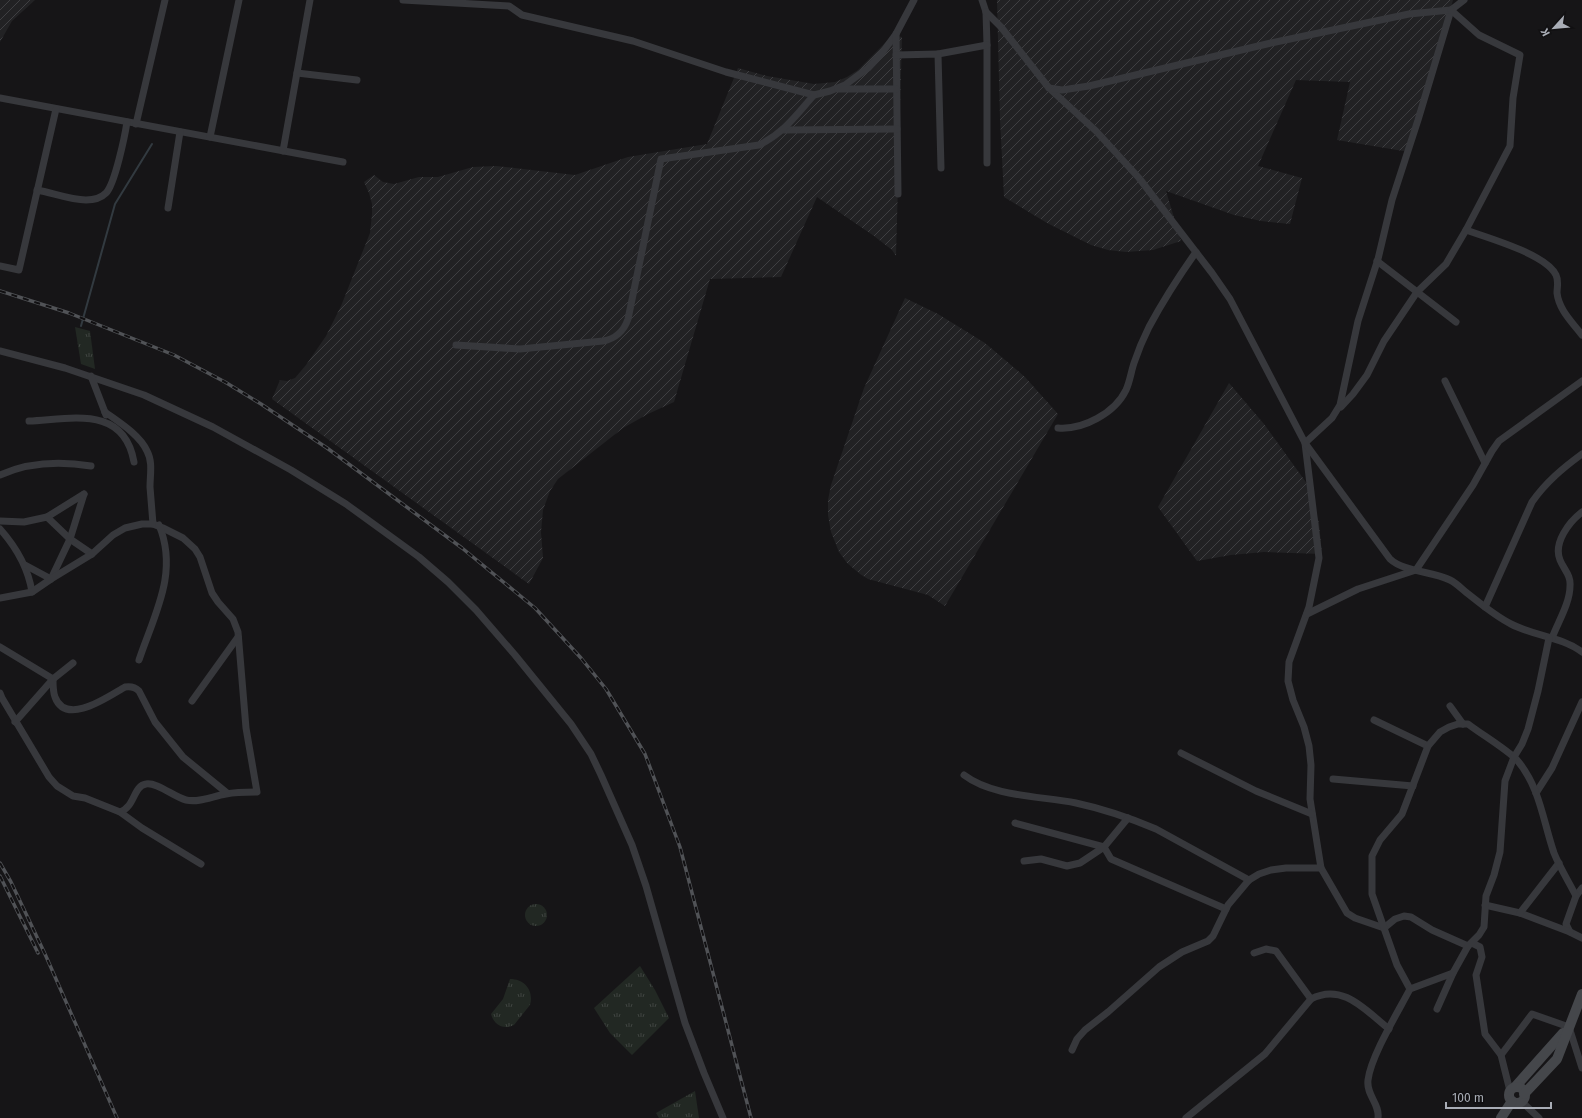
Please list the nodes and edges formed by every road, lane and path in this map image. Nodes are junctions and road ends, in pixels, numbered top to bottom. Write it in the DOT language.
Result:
graph roads {
  1 [pos="165,0"];
  2 [pos="239,0"];
  3 [pos="310,0"];
  4 [pos="403,0"];
  5 [pos="914,0"];
  6 [pos="982,0"];
  7 [pos="1464,0"];
  8 [pos="509,3"];
  9 [pos="1451,10"];
  10 [pos="986,12"];
  11 [pos="896,34"];
  12 [pos="987,45"];
  13 [pos="938,54"];
  14 [pos="896,55"];
  15 [pos="297,73"];
  16 [pos="357,80"];
  17 [pos="1050,88"];
  18 [pos="835,89"];
  19 [pos="896,89"];
  20 [pos="814,94"];
  21 [pos="0,98"];
  22 [pos="56,109"];
  23 [pos="127,122"];
  24 [pos="136,124"];
  25 [pos="897,129"];
  26 [pos="784,130"];
  27 [pos="180,132"];
  28 [pos="210,137"];
  29 [pos="283,151"];
  30 [pos="343,162"];
  31 [pos="987,163"];
  32 [pos="941,168"];
  33 [pos="37,190"];
  34 [pos="898,194"];
  35 [pos="168,208"];
  36 [pos="1466,230"];
  37 [pos="1196,252"];
  38 [pos="1377,261"];
  39 [pos="0,266"];
  40 [pos="1417,292"];
  41 [pos="1456,322"];
  42 [pos="1582,335"];
  43 [pos="456,345"];
  44 [pos="0,350"];
  45 [pos="92,376"];
  46 [pos="1445,381"];
  47 [pos="1582,381"];
  48 [pos="1338,410"];
  49 [pos="105,412"];
  50 [pos="29,421"];
  51 [pos="109,423"];
  52 [pos="1058,428"];
  53 [pos="1305,443"];
  54 [pos="1582,454"];
  55 [pos="134,462"];
  56 [pos="1485,463"];
  57 [pos="91,466"];
  58 [pos="0,475"];
  59 [pos="1582,512"];
  60 [pos="47,517"];
  61 [pos="0,521"];
  62 [pos="156,525"];
  63 [pos="0,529"];
  64 [pos="70,539"];
  65 [pos="92,554"];
  66 [pos="25,565"];
  67 [pos="1416,570"];
  68 [pos="50,579"];
  69 [pos="32,592"];
  70 [pos="0,598"];
  71 [pos="1485,607"];
  72 [pos="1307,614"];
  73 [pos="238,637"];
  74 [pos="1550,638"];
  75 [pos="0,647"];
  76 [pos="1582,652"];
  77 [pos="139,660"];
  78 [pos="73,663"];
  79 [pos="53,679"];
  80 [pos="0,693"];
  81 [pos="192,701"];
  82 [pos="1582,702"];
  83 [pos="1450,706"];
  84 [pos="1374,720"];
  85 [pos="15,722"];
  86 [pos="1463,724"];
  87 [pos="1428,746"];
  88 [pos="1181,753"];
  89 [pos="1514,757"];
  90 [pos="964,775"];
  91 [pos="1333,779"];
  92 [pos="1413,786"];
  93 [pos="227,793"];
  94 [pos="1536,793"];
  95 [pos="120,812"];
  96 [pos="1312,814"];
  97 [pos="1128,818"];
  98 [pos="1016,823"];
  99 [pos="1104,847"];
  100 [pos="1024,861"];
  101 [pos="1559,863"];
  102 [pos="201,864"];
  103 [pos="1321,868"];
  104 [pos="1249,880"];
  105 [pos="1582,888"];
  106 [pos="1576,896"];
  107 [pos="1485,905"];
  108 [pos="1226,909"];
  109 [pos="1520,913"];
  110 [pos="1384,928"];
  111 [pos="1570,932"];
  112 [pos="1582,938"];
  113 [pos="1470,945"];
  114 [pos="1254,953"];
  115 [pos="1453,973"];
  116 [pos="1410,989"];
  117 [pos="1582,994"];
  118 [pos="1311,999"];
  119 [pos="1437,1009"];
  120 [pos="1569,1027"];
  121 [pos="1389,1029"];
  122 [pos="1072,1050"];
  123 [pos="1501,1055"];
  124 [pos="1581,1059"];
  125 [pos="1582,1068"];
  126 [pos="1512,1089"];
  127 [pos="1519,1099"];
  128 [pos="723,1118"];
  129 [pos="1186,1118"];
  130 [pos="1378,1118"];
  131 [pos="1501,1118"];
  132 [pos="1539,1118"];
  1 -- 24 [label="street"];
  2 -- 28 [label="street"];
  3 -- 15 [label="street"];
  4 -- 8 [label="street"];
  5 -- 11 [label="street"];
  6 -- 10 [label="street"];
  7 -- 9 [label="street"];
  8 -- 20 [label="street"];
  9 -- 17 [label="street"];
  9 -- 36 [label="street"];
  9 -- 38 [label="street"];
  10 -- 12 [label="street"];
  10 -- 17 [label="street"];
  11 -- 14 [label="street"];
  11 -- 18 [label="street"];
  12 -- 13 [label="street"];
  12 -- 31 [label="street"];
  13 -- 14 [label="street"];
  13 -- 32 [label="street"];
  14 -- 19 [label="street"];
  15 -- 16 [label="street"];
  15 -- 29 [label="street"];
  17 -- 37 [label="street"];
  18 -- 19 [label="street"];
  18 -- 20 [label="street"];
  19 -- 25 [label="street"];
  20 -- 26 [label="street"];
  21 -- 22 [label="street"];
  22 -- 23 [label="street"];
  22 -- 33 [label="street"];
  23 -- 24 [label="street"];
  23 -- 33 [label="street"];
  24 -- 27 [label="street"];
  25 -- 26 [label="street"];
  25 -- 34 [label="street"];
  26 -- 43 [label="street"];
  27 -- 28 [label="street"];
  27 -- 35 [label="street"];
  28 -- 29 [label="street"];
  29 -- 30 [label="street"];
  33 -- 39 [label="street"];
  36 -- 40 [label="street"];
  36 -- 42 [label="street"];
  37 -- 52 [label="street"];
  37 -- 53 [label="street"];
  38 -- 40 [label="street"];
  38 -- 48 [label="street"];
  40 -- 41 [label="street"];
  40 -- 48 [label="street"];
  44 -- 45 [label="street"];
  45 -- 49 [label="street"];
  45 -- 128 [label="street"];
  46 -- 56 [label="street"];
  47 -- 56 [label="street"];
  48 -- 53 [label="street"];
  49 -- 51 [label="street"];
  49 -- 62 [label="street"];
  50 -- 51 [label="street"];
  51 -- 55 [label="street"];
  53 -- 67 [label="street"];
  53 -- 72 [label="street"];
  54 -- 71 [label="street"];
  56 -- 67 [label="street"];
  57 -- 58 [label="street"];
  59 -- 74 [label="street"];
  60 -- 61 [label="street"];
  60 -- 64 [label="street"];
  60 -- 64 [label="street"];
  62 -- 65 [label="street"];
  62 -- 73 [label="street"];
  62 -- 77 [label="street"];
  63 -- 66 [label="street"];
  64 -- 65 [label="street"];
  64 -- 68 [label="street"];
  65 -- 68 [label="street"];
  66 -- 68 [label="street"];
  66 -- 69 [label="street"];
  67 -- 71 [label="street"];
  67 -- 72 [label="street"];
  68 -- 69 [label="street"];
  69 -- 70 [label="street"];
  71 -- 74 [label="street"];
  72 -- 96 [label="street"];
  73 -- 81 [label="street"];
  73 -- 93 [label="street"];
  74 -- 76 [label="street"];
  74 -- 89 [label="street"];
  75 -- 79 [label="street"];
  78 -- 79 [label="street"];
  79 -- 85 [label="street"];
  79 -- 93 [label="street"];
  80 -- 85 [label="street"];
  82 -- 94 [label="street"];
  83 -- 86 [label="street"];
  84 -- 87 [label="street"];
  85 -- 95 [label="street"];
  86 -- 87 [label="street"];
  86 -- 89 [label="street"];
  87 -- 92 [label="street"];
  88 -- 96 [label="street"];
  89 -- 94 [label="street"];
  89 -- 107 [label="street"];
  90 -- 97 [label="street"];
  91 -- 92 [label="street"];
  92 -- 110 [label="street"];
  93 -- 95 [label="street"];
  94 -- 101 [label="street"];
  95 -- 102 [label="street"];
  96 -- 103 [label="street"];
  97 -- 99 [label="street"];
  97 -- 104 [label="street"];
  98 -- 99 [label="street"];
  99 -- 100 [label="street"];
  99 -- 108 [label="street"];
  101 -- 106 [label="street"];
  101 -- 109 [label="street"];
  103 -- 104 [label="street"];
  103 -- 110 [label="street"];
  104 -- 108 [label="street"];
  105 -- 106 [label="street"];
  106 -- 111 [label="street"];
  107 -- 109 [label="street"];
  107 -- 113 [label="street"];
  108 -- 122 [label="street"];
  109 -- 111 [label="street"];
  110 -- 113 [label="street"];
  110 -- 116 [label="street"];
  111 -- 112 [label="street"];
  113 -- 115 [label="street"];
  113 -- 123 [label="street"];
  114 -- 118 [label="street"];
  115 -- 116 [label="street"];
  115 -- 119 [label="street"];
  116 -- 121 [label="street"];
  117 -- 120 [label="street"];
  118 -- 121 [label="street"];
  118 -- 129 [label="street"];
  120 -- 123 [label="street"];
  120 -- 124 [label="street"];
  120 -- 126 [label="street"];
  120 -- 127 [label="street"];
  121 -- 130 [label="street"];
  123 -- 126 [label="street"];
  124 -- 125 [label="street"];
  126 -- 127 [label="street"];
  126 -- 127 [label="street"];
  127 -- 131 [label="street"];
  127 -- 132 [label="street"];
}
